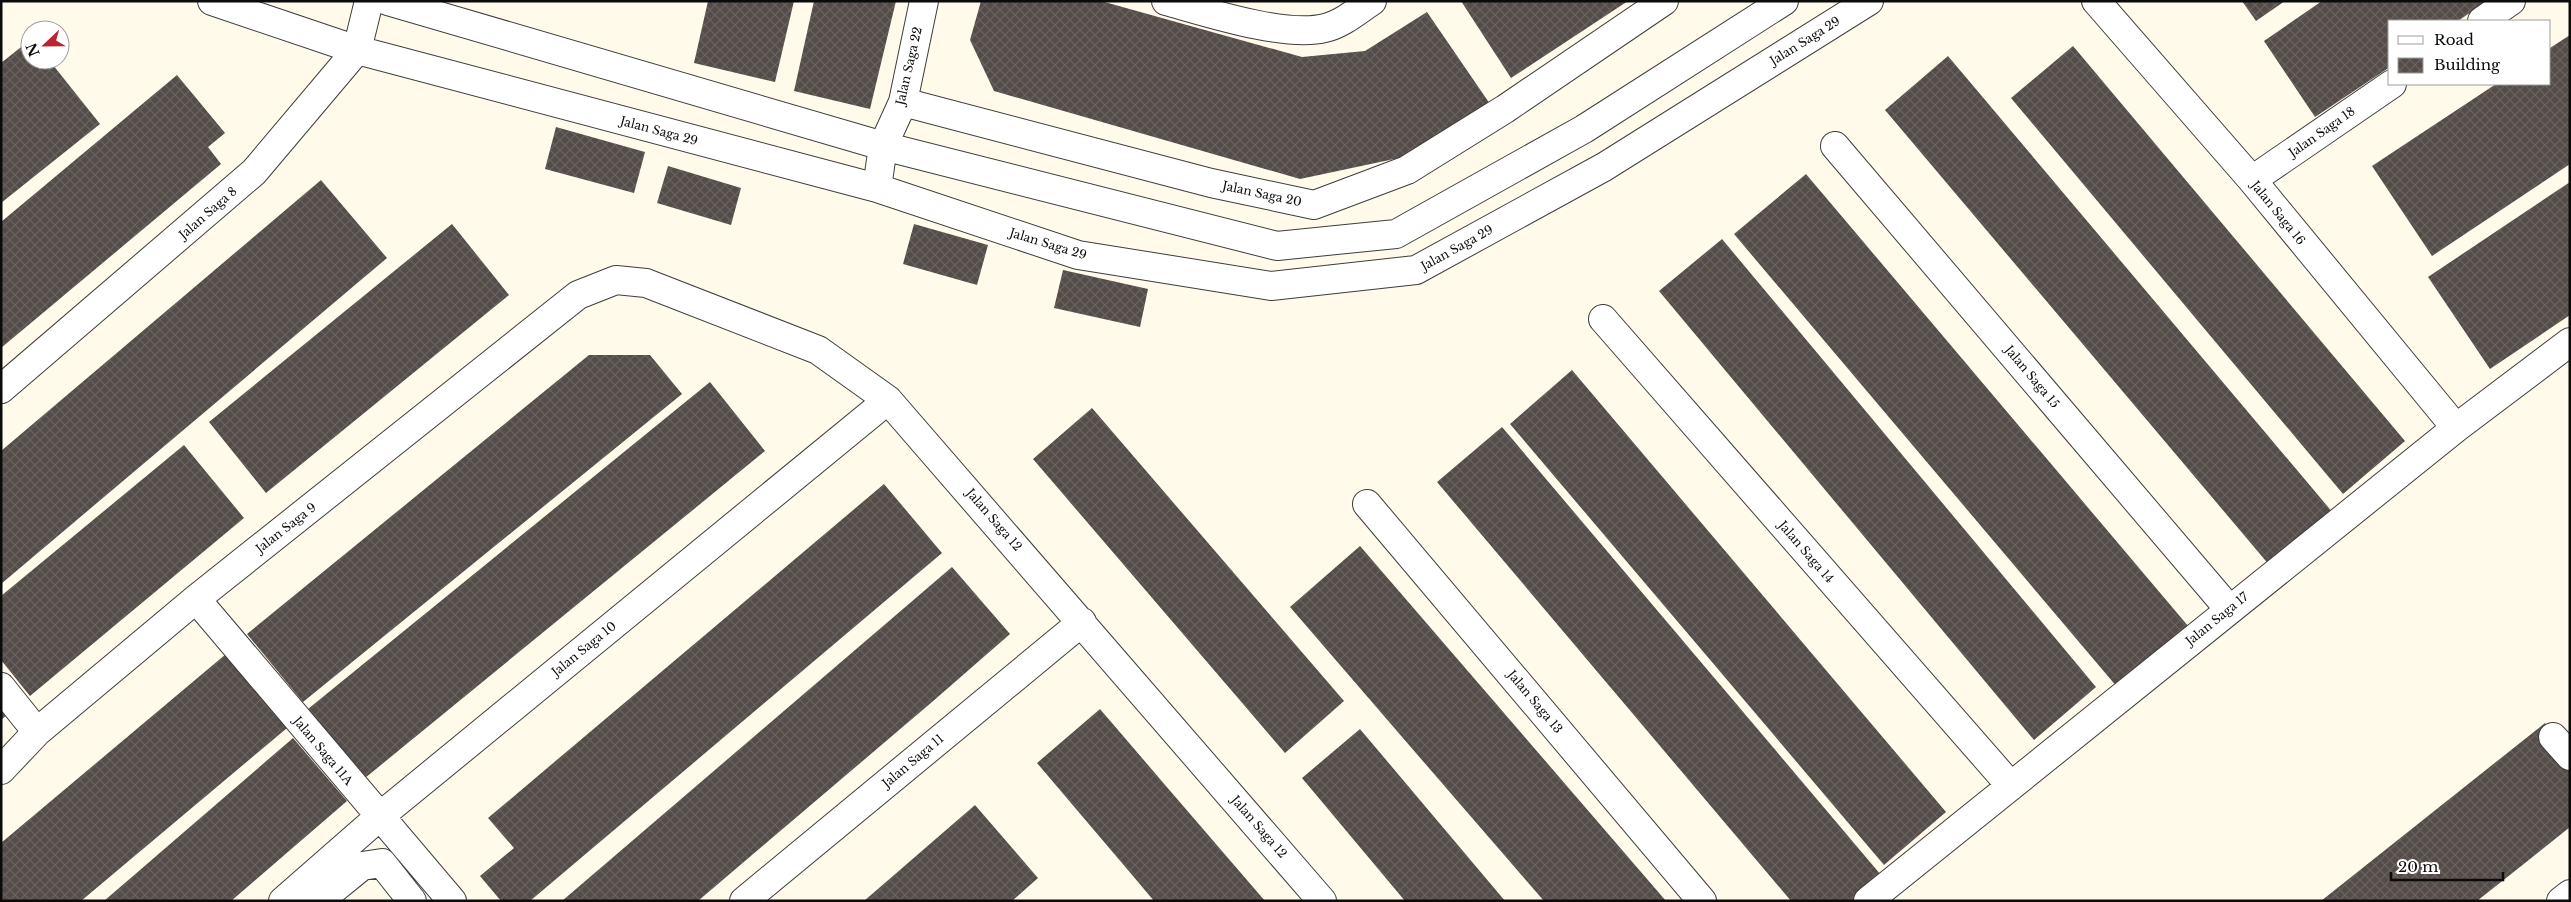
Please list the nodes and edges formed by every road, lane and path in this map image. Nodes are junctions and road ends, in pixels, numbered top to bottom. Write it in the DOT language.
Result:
graph roads {
  1 [pos="212,1"];
  2 [pos="369,1"];
  3 [pos="388,1"];
  4 [pos="924,1"];
  5 [pos="1166,1"];
  6 [pos="1372,1"];
  7 [pos="1664,1"];
  8 [pos="1784,1"];
  9 [pos="1869,1"];
  10 [pos="2096,1"];
  11 [pos="2511,1"];
  12 [pos="2483,20"];
  13 [pos="357,50"];
  14 [pos="2391,85"];
  15 [pos="903,102"];
  16 [pos="883,146"];
  17 [pos="1835,146"];
  18 [pos="2252,180"];
  19 [pos="878,188"];
  20 [pos="578,295"];
  21 [pos="1602,318"];
  22 [pos="2570,342"];
  23 [pos="1,389"];
  24 [pos="888,400"];
  25 [pos="2456,428"];
  26 [pos="1368,504"];
  27 [pos="196,599"];
  28 [pos="2229,609"];
  29 [pos="1082,622"];
  30 [pos="1,687"];
  31 [pos="37,732"];
  32 [pos="1,770"];
  33 [pos="2010,785"];
  34 [pos="379,817"];
  35 [pos="2570,894"];
  36 [pos="283,901"];
  37 [pos="319,901"];
  38 [pos="412,901"];
  39 [pos="452,901"];
  40 [pos="744,901"];
  41 [pos="1322,901"];
  42 [pos="1702,901"];
  43 [pos="1868,901"];
  44 [pos="2561,901"];
  1 -- 13 [label="street, Jalan Saga 29"];
  2 -- 13 [label="street, Jalan Saga 8"];
  3 -- 16 [label="street"];
  4 -- 15 [label="street, Jalan Saga 22"];
  5 -- 6 [label="street"];
  7 -- 15 [label="street, Jalan Saga 20"];
  8 -- 16 [label="street"];
  9 -- 19 [label="street, Jalan Saga 29"];
  10 -- 18 [label="street, Jalan Saga 16"];
  11 -- 12 [label="street"];
  13 -- 19 [label="street, Jalan Saga 29"];
  13 -- 23 [label="street, Jalan Saga 8"];
  14 -- 18 [label="street, Jalan Saga 18"];
  15 -- 16 [label="street, Jalan Saga 22"];
  16 -- 19 [label="street, Jalan Saga 22"];
  17 -- 28 [label="street, Jalan Saga 15"];
  18 -- 25 [label="street, Jalan Saga 16"];
  20 -- 24 [label="street, Jalan Saga 12"];
  20 -- 27 [label="street, Jalan Saga 9"];
  21 -- 33 [label="street, Jalan Saga 14"];
  22 -- 25 [label="street, Jalan Saga 17"];
  24 -- 29 [label="street, Jalan Saga 12"];
  24 -- 34 [label="street, Jalan Saga 10"];
  25 -- 28 [label="street, Jalan Saga 17"];
  26 -- 42 [label="street, Jalan Saga 13"];
  27 -- 31 [label="street, Jalan Saga 9"];
  27 -- 34 [label="street, Jalan Saga 11A"];
  28 -- 33 [label="street, Jalan Saga 17"];
  29 -- 40 [label="street, Jalan Saga 11"];
  29 -- 41 [label="street, Jalan Saga 12"];
  30 -- 31 [label="street"];
  31 -- 32 [label="street, Jalan Saga 9"];
  33 -- 43 [label="street, Jalan Saga 17"];
  34 -- 36 [label="street, Jalan Saga 10"];
  34 -- 39 [label="street, Jalan Saga 11A"];
  35 -- 44 [label="street"];
  37 -- 38 [label="street"];
}
